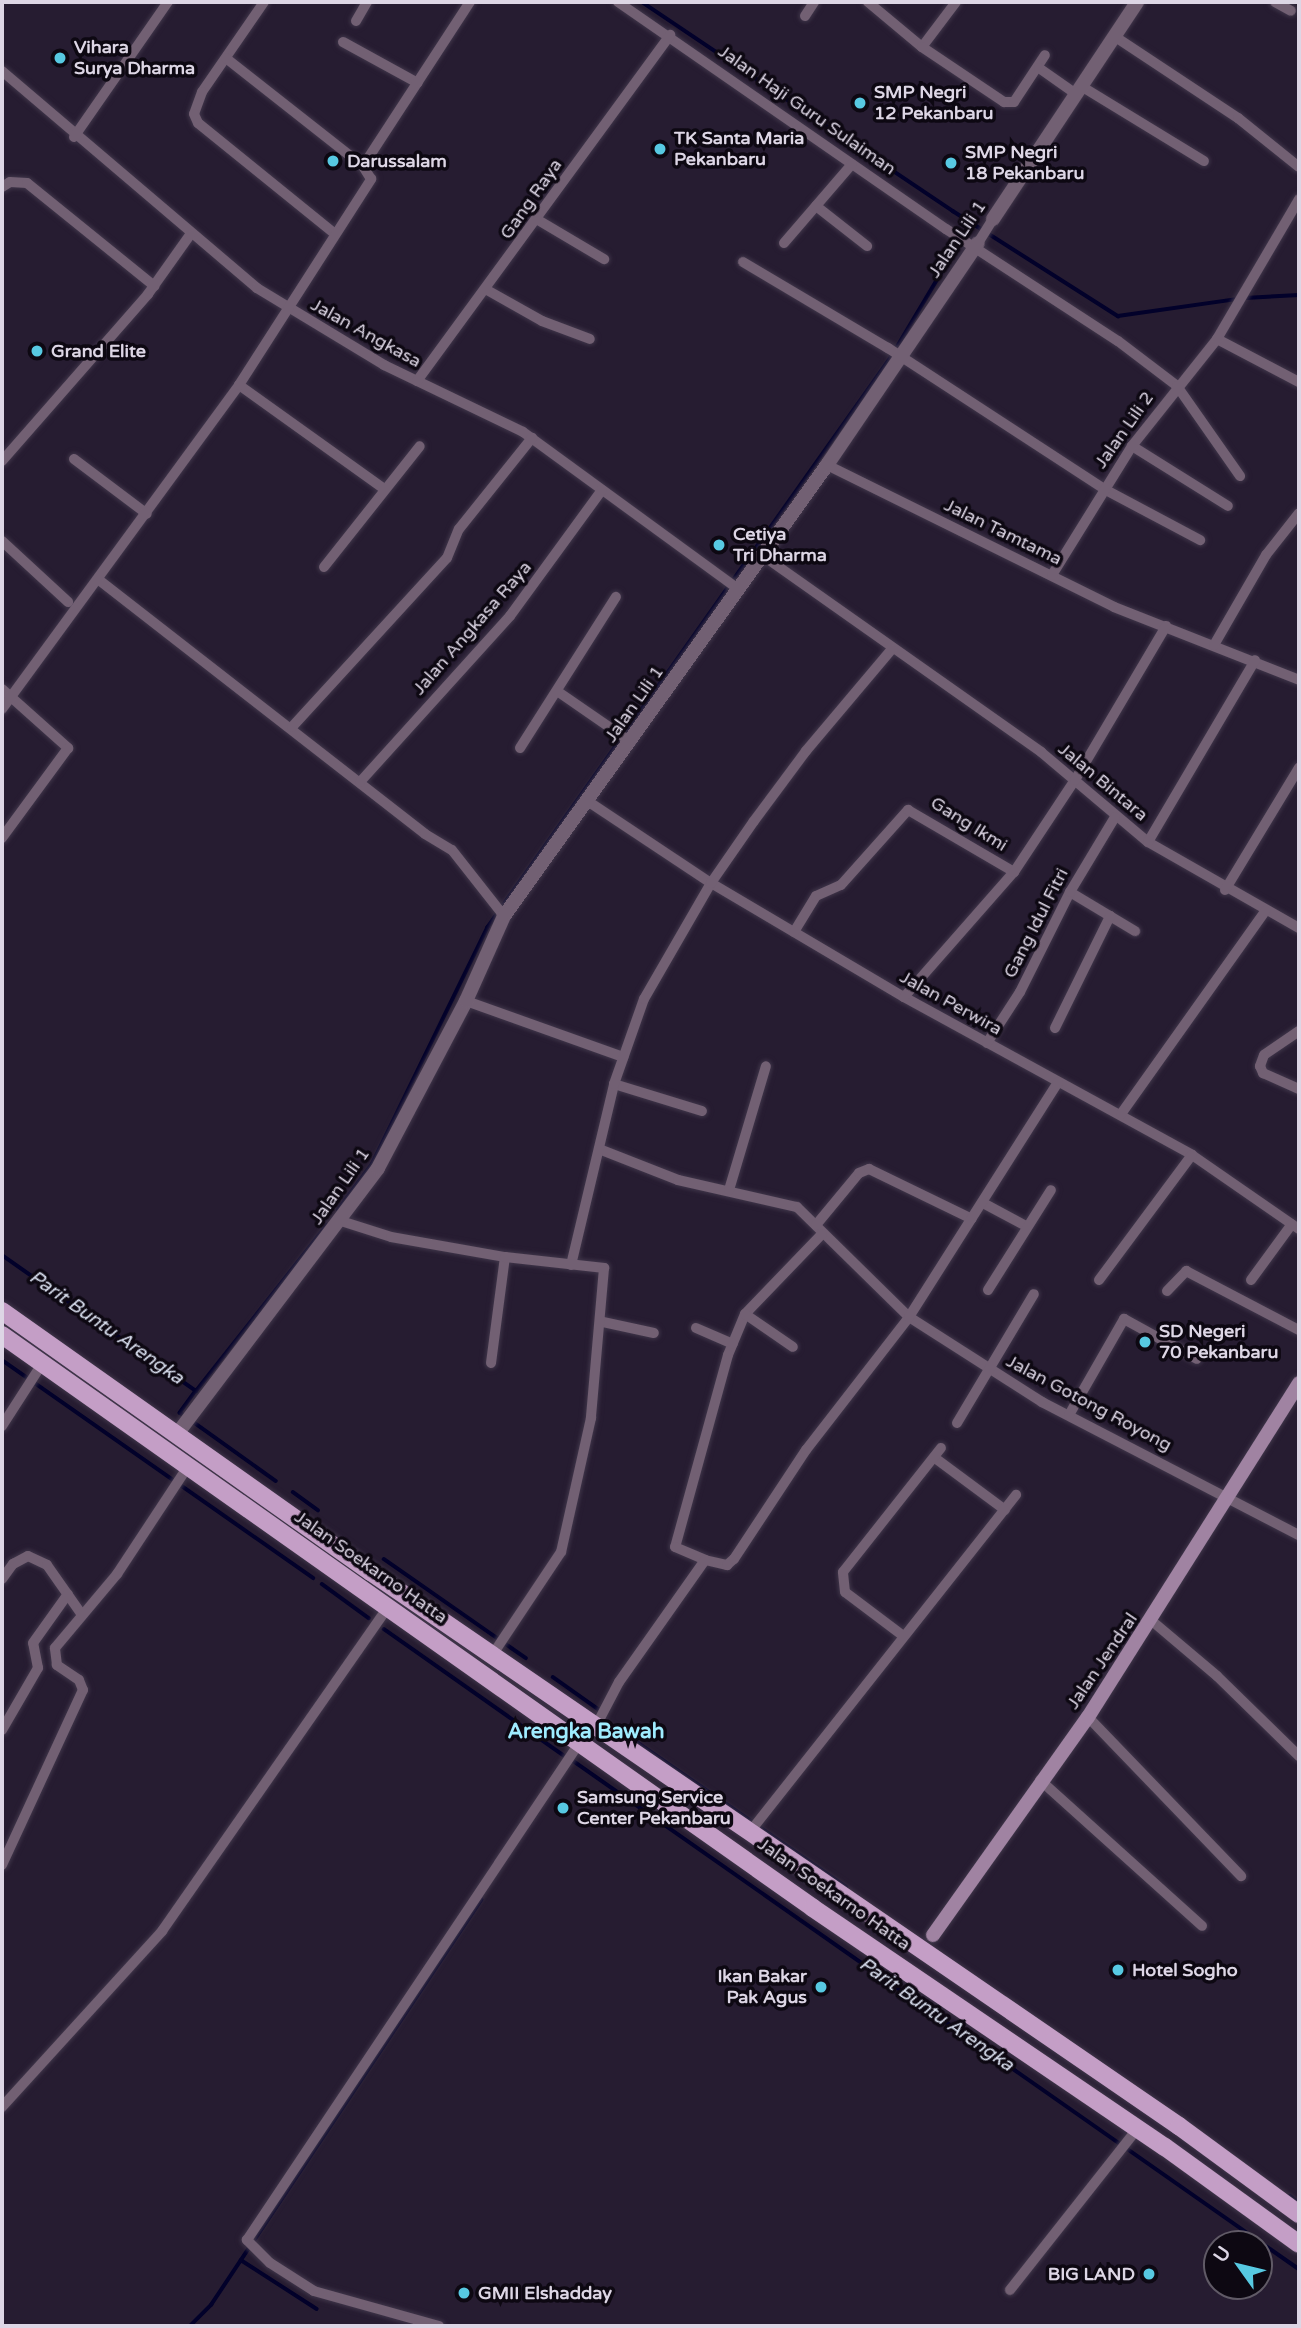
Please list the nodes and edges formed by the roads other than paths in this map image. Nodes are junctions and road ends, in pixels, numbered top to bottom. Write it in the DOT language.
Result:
graph roads {
  1 [pos="168,2"];
  2 [pos="264,2"];
  3 [pos="367,2"];
  4 [pos="470,2"];
  5 [pos="618,2"];
  6 [pos="814,2"];
  7 [pos="868,2"];
  8 [pos="956,2"];
  9 [pos="1137,2"];
  10 [pos="1275,2"];
  11 [pos="1291,11"];
  12 [pos="805,16"];
  13 [pos="356,22"];
  14 [pos="670,35"];
  15 [pos="1114,36"];
  16 [pos="343,42"];
  17 [pos="922,47"];
  18 [pos="1045,55"];
  19 [pos="226,58"];
  20 [pos="1039,68"];
  21 [pos="2,71"];
  22 [pos="418,83"];
  23 [pos="1079,90"];
  24 [pos="74,137"];
  25 [pos="1204,160"];
  26 [pos="852,164"];
  27 [pos="362,166"];
  28 [pos="1299,167"];
  29 [pos="2,187"];
  30 [pos="1299,199"];
  31 [pos="816,206"];
  32 [pos="1289,216"];
  33 [pos="993,219"];
  34 [pos="538,220"];
  35 [pos="1299,222"];
  36 [pos="334,233"];
  37 [pos="190,235"];
  38 [pos="784,243"];
  39 [pos="973,244"];
  40 [pos="867,246"];
  41 [pos="604,259"];
  42 [pos="743,262"];
  43 [pos="154,286"];
  44 [pos="488,290"];
  45 [pos="289,310"];
  46 [pos="590,339"];
  47 [pos="1217,339"];
  48 [pos="901,357"];
  49 [pos="417,381"];
  50 [pos="1299,382"];
  51 [pos="239,386"];
  52 [pos="1177,386"];
  53 [pos="532,438"];
  54 [pos="419,446"];
  55 [pos="1132,446"];
  56 [pos="74,459"];
  57 [pos="2,461"];
  58 [pos="827,465"];
  59 [pos="1240,476"];
  60 [pos="384,489"];
  61 [pos="1104,489"];
  62 [pos="601,490"];
  63 [pos="1228,506"];
  64 [pos="1299,513"];
  65 [pos="147,514"];
  66 [pos="1200,540"];
  67 [pos="2,541"];
  68 [pos="762,555"];
  69 [pos="324,567"];
  70 [pos="1052,575"];
  71 [pos="99,580"];
  72 [pos="735,587"];
  73 [pos="616,597"];
  74 [pos="68,602"];
  75 [pos="1166,626"];
  76 [pos="1214,645"];
  77 [pos="892,649"];
  78 [pos="1255,660"];
  79 [pos="1299,680"];
  80 [pos="2,689"];
  81 [pos="556,691"];
  82 [pos="12,697"];
  83 [pos="2,709"];
  84 [pos="292,727"];
  85 [pos="629,740"];
  86 [pos="520,748"];
  87 [pos="1299,768"];
  88 [pos="1075,780"];
  89 [pos="360,782"];
  90 [pos="589,802"];
  91 [pos="1115,817"];
  92 [pos="2,838"];
  93 [pos="1148,842"];
  94 [pos="1014,872"];
  95 [pos="710,883"];
  96 [pos="1225,890"];
  97 [pos="1070,892"];
  98 [pos="1265,911"];
  99 [pos="503,915"];
  100 [pos="1110,916"];
  101 [pos="1299,928"];
  102 [pos="1135,931"];
  103 [pos="794,932"];
  104 [pos="904,997"];
  105 [pos="466,1001"];
  106 [pos="1055,1028"];
  107 [pos="1299,1031"];
  108 [pos="988,1043"];
  109 [pos="623,1057"];
  110 [pos="766,1066"];
  111 [pos="1058,1082"];
  112 [pos="614,1084"];
  113 [pos="1299,1089"];
  114 [pos="702,1111"];
  115 [pos="1121,1114"];
  116 [pos="599,1149"];
  117 [pos="1192,1155"];
  118 [pos="729,1190"];
  119 [pos="1051,1190"];
  120 [pos="984,1203"];
  121 [pos="972,1219"];
  122 [pos="341,1221"];
  123 [pos="1026,1226"];
  124 [pos="1296,1226"];
  125 [pos="819,1229"];
  126 [pos="506,1257"];
  127 [pos="571,1265"];
  128 [pos="1099,1280"];
  129 [pos="1251,1280"];
  130 [pos="988,1290"];
  131 [pos="1167,1291"];
  132 [pos="1034,1294"];
  133 [pos="2,1311"];
  134 [pos="745,1314"];
  135 [pos="909,1317"];
  136 [pos="603,1322"];
  137 [pos="696,1328"];
  138 [pos="1299,1329"];
  139 [pos="654,1333"];
  140 [pos="2,1335"];
  141 [pos="733,1344"];
  142 [pos="793,1347"];
  143 [pos="1197,1359"];
  144 [pos="491,1363"];
  145 [pos="990,1370"];
  146 [pos="35,1376"];
  147 [pos="1299,1383"];
  148 [pos="1069,1415"];
  149 [pos="957,1423"];
  150 [pos="184,1424"];
  151 [pos="2,1426"];
  152 [pos="190,1465"];
  153 [pos="1016,1495"];
  154 [pos="1230,1496"];
  155 [pos="1005,1510"];
  156 [pos="1299,1535"];
  157 [pos="705,1560"];
  158 [pos="2,1579"];
  159 [pos="68,1594"];
  160 [pos="389,1606"];
  161 [pos="82,1615"];
  162 [pos="1152,1621"];
  163 [pos="902,1635"];
  164 [pos="495,1651"];
  165 [pos="1088,1717"];
  166 [pos="600,1720"];
  167 [pos="2,1730"];
  168 [pos="580,1742"];
  169 [pos="1299,1756"];
  170 [pos="1040,1780"];
  171 [pos="752,1829"];
  172 [pos="2,1866"];
  173 [pos="1241,1875"];
  174 [pos="1202,1926"];
  175 [pos="927,1944"];
  176 [pos="2,2107"];
  177 [pos="1179,2126"];
  178 [pos="1128,2140"];
  179 [pos="1165,2147"];
  180 [pos="1299,2214"];
  181 [pos="1299,2245"];
  182 [pos="1010,2290"];
  183 [pos="439,2326"];
  1 -- 24 [label="street"];
  2 -- 19 [label="street"];
  3 -- 13 [label="street"];
  4 -- 22 [label="street"];
  5 -- 14 [label="street, Jalan Haji Guru Sulaiman"];
  6 -- 12 [label="street"];
  7 -- 17 [label="street"];
  8 -- 17 [label="street"];
  9 -- 15 [label="street, Jalan Lili 1"];
  10 -- 11 [label="street"];
  14 -- 26 [label="street, Jalan Haji Guru Sulaiman"];
  14 -- 34 [label="street, Gang Raya"];
  15 -- 23 [label="street, Jalan Lili 1"];
  15 -- 28 [label="street"];
  16 -- 22 [label="street"];
  17 -- 20 [label="street"];
  18 -- 20 [label="street"];
  19 -- 27 [label="street"];
  19 -- 36 [label="street"];
  20 -- 23 [label="street"];
  21 -- 24 [label="street, Jalan Angkasa"];
  22 -- 27 [label="street"];
  23 -- 25 [label="street"];
  23 -- 33 [label="street, Jalan Lili 1"];
  24 -- 37 [label="street, Jalan Angkasa"];
  26 -- 31 [label="street"];
  26 -- 39 [label="street, Jalan Haji Guru Sulaiman"];
  27 -- 36 [label="street"];
  29 -- 43 [label="street"];
  30 -- 32 [label="street"];
  31 -- 38 [label="street"];
  31 -- 40 [label="street"];
  32 -- 35 [label="street"];
  32 -- 47 [label="street, Jalan Lili 2"];
  33 -- 39 [label="street, Jalan Lili 1"];
  34 -- 41 [label="street"];
  34 -- 44 [label="street, Gang Raya"];
  36 -- 45 [label="street"];
  37 -- 43 [label="street"];
  37 -- 45 [label="street, Jalan Angkasa"];
  39 -- 48 [label="street, Jalan Lili 1"];
  39 -- 52 [label="street, Jalan Haji Guru Sulaiman"];
  42 -- 48 [label="street"];
  43 -- 57 [label="street"];
  44 -- 46 [label="street"];
  44 -- 49 [label="street, Gang Raya"];
  45 -- 49 [label="street, Jalan Angkasa"];
  45 -- 51 [label="street"];
  47 -- 50 [label="street"];
  47 -- 52 [label="street, Jalan Lili 2"];
  48 -- 58 [label="street, Jalan Lili 1"];
  48 -- 61 [label="street"];
  49 -- 53 [label="street, Jalan Angkasa"];
  51 -- 60 [label="street"];
  51 -- 65 [label="street"];
  52 -- 55 [label="street, Jalan Lili 2"];
  52 -- 59 [label="street, Jalan Haji Guru Sulaiman"];
  53 -- 62 [label="street, Jalan Angkasa"];
  53 -- 84 [label="street"];
  54 -- 60 [label="street"];
  55 -- 61 [label="street, Jalan Lili 2"];
  55 -- 63 [label="street"];
  56 -- 65 [label="street"];
  58 -- 68 [label="street, Jalan Lili 1"];
  58 -- 70 [label="street, Jalan Tamtama"];
  60 -- 69 [label="street"];
  61 -- 66 [label="street"];
  61 -- 70 [label="street, Jalan Lili 2"];
  62 -- 72 [label="street, Jalan Angkasa"];
  62 -- 89 [label="street, Jalan Angkasa Raya"];
  64 -- 76 [label="street"];
  65 -- 71 [label="street"];
  67 -- 74 [label="street"];
  68 -- 72 [label="street, Jalan Lili 1"];
  68 -- 77 [label="street, Jalan Bintara"];
  70 -- 75 [label="street, Jalan Tamtama"];
  71 -- 82 [label="street"];
  71 -- 84 [label="street"];
  72 -- 85 [label="street, Jalan Lili 1"];
  73 -- 81 [label="street"];
  75 -- 76 [label="street, Jalan Tamtama"];
  75 -- 88 [label="street"];
  76 -- 78 [label="street, Jalan Tamtama"];
  77 -- 88 [label="street, Jalan Bintara"];
  77 -- 95 [label="street"];
  78 -- 79 [label="street, Jalan Tamtama"];
  78 -- 93 [label="street"];
  80 -- 82 [label="street"];
  81 -- 85 [label="street"];
  81 -- 86 [label="street"];
  82 -- 83 [label="street"];
  82 -- 92 [label="street"];
  84 -- 89 [label="street"];
  85 -- 90 [label="street, Jalan Lili 1"];
  87 -- 96 [label="street"];
  88 -- 91 [label="street, Jalan Bintara"];
  88 -- 94 [label="street"];
  89 -- 99 [label="street"];
  90 -- 95 [label="street, Jalan Perwira"];
  90 -- 99 [label="street, Jalan Lili 1"];
  91 -- 93 [label="street, Jalan Bintara"];
  91 -- 97 [label="street, Gang Idul Fitri"];
  93 -- 96 [label="street, Jalan Bintara"];
  94 -- 103 [label="street, Gang Ikmi"];
  94 -- 104 [label="street"];
  95 -- 103 [label="street, Jalan Perwira"];
  95 -- 109 [label="street"];
  96 -- 98 [label="street, Jalan Bintara"];
  97 -- 100 [label="street"];
  97 -- 108 [label="street, Gang Idul Fitri"];
  98 -- 101 [label="street, Jalan Bintara"];
  98 -- 115 [label="street"];
  99 -- 105 [label="street, Jalan Lili 1"];
  100 -- 102 [label="street"];
  100 -- 106 [label="street"];
  103 -- 104 [label="street, Jalan Perwira"];
  104 -- 108 [label="street, Jalan Perwira"];
  105 -- 109 [label="street"];
  105 -- 122 [label="street, Jalan Lili 1"];
  107 -- 113 [label="street"];
  108 -- 111 [label="street, Jalan Perwira"];
  109 -- 112 [label="street"];
  110 -- 118 [label="street"];
  111 -- 115 [label="street, Jalan Perwira"];
  111 -- 120 [label="street"];
  112 -- 114 [label="street"];
  112 -- 116 [label="street"];
  115 -- 117 [label="street, Jalan Perwira"];
  116 -- 118 [label="street, Jalan Gotong Royong"];
  116 -- 127 [label="street"];
  117 -- 124 [label="street, Jalan Perwira"];
  117 -- 128 [label="street"];
  118 -- 125 [label="street, Jalan Gotong Royong"];
  119 -- 123 [label="street"];
  120 -- 121 [label="street"];
  120 -- 123 [label="street"];
  121 -- 125 [label="street"];
  121 -- 135 [label="street"];
  122 -- 126 [label="street"];
  122 -- 150 [label="street, Jalan Lili 1"];
  123 -- 130 [label="street"];
  124 -- 129 [label="street"];
  125 -- 134 [label="street"];
  125 -- 135 [label="street, Jalan Gotong Royong"];
  126 -- 127 [label="street"];
  126 -- 144 [label="street"];
  127 -- 136 [label="street"];
  131 -- 138 [label="street"];
  132 -- 145 [label="street"];
  133 -- 150 [label="main road, Jalan Soekarno Hatta"];
  134 -- 141 [label="street"];
  134 -- 142 [label="street"];
  135 -- 145 [label="street, Jalan Gotong Royong"];
  135 -- 157 [label="street"];
  136 -- 139 [label="street"];
  136 -- 164 [label="street"];
  137 -- 141 [label="street"];
  140 -- 146 [label="main road, Jalan Soekarno Hatta"];
  141 -- 157 [label="street"];
  143 -- 148 [label="street"];
  145 -- 148 [label="street, Jalan Gotong Royong"];
  145 -- 149 [label="street"];
  146 -- 151 [label="street"];
  146 -- 152 [label="main road, Jalan Soekarno Hatta"];
  147 -- 154 [label="main road, Jalan Jendral"];
  148 -- 154 [label="street, Jalan Gotong Royong"];
  150 -- 164 [label="main road, Jalan Soekarno Hatta"];
  152 -- 160 [label="main road, Jalan Soekarno Hatta"];
  152 -- 161 [label="street"];
  153 -- 155 [label="street"];
  154 -- 156 [label="street, Jalan Gotong Royong"];
  154 -- 162 [label="main road, Jalan Jendral"];
  155 -- 163 [label="street"];
  155 -- 163 [label="street"];
  157 -- 166 [label="street"];
  158 -- 159 [label="street"];
  159 -- 161 [label="street"];
  159 -- 167 [label="street"];
  160 -- 168 [label="main road, Jalan Soekarno Hatta"];
  160 -- 176 [label="street"];
  161 -- 172 [label="street"];
  162 -- 165 [label="main road, Jalan Jendral"];
  162 -- 169 [label="street"];
  163 -- 171 [label="street"];
  164 -- 166 [label="main road, Jalan Soekarno Hatta"];
  165 -- 170 [label="main road, Jalan Jendral"];
  165 -- 173 [label="street"];
  166 -- 171 [label="main road, Jalan Soekarno Hatta"];
  168 -- 178 [label="main road, Jalan Soekarno Hatta"];
  168 -- 183 [label="street"];
  170 -- 174 [label="street"];
  170 -- 175 [label="main road, Jalan Jendral"];
  171 -- 175 [label="main road, Jalan Soekarno Hatta"];
  175 -- 177 [label="main road, Jalan Soekarno Hatta"];
  177 -- 179 [label="main road"];
  177 -- 180 [label="main road, Jalan Soekarno Hatta"];
  178 -- 179 [label="main road, Jalan Soekarno Hatta"];
  178 -- 182 [label="street"];
  179 -- 181 [label="main road, Jalan Soekarno Hatta"];
}
